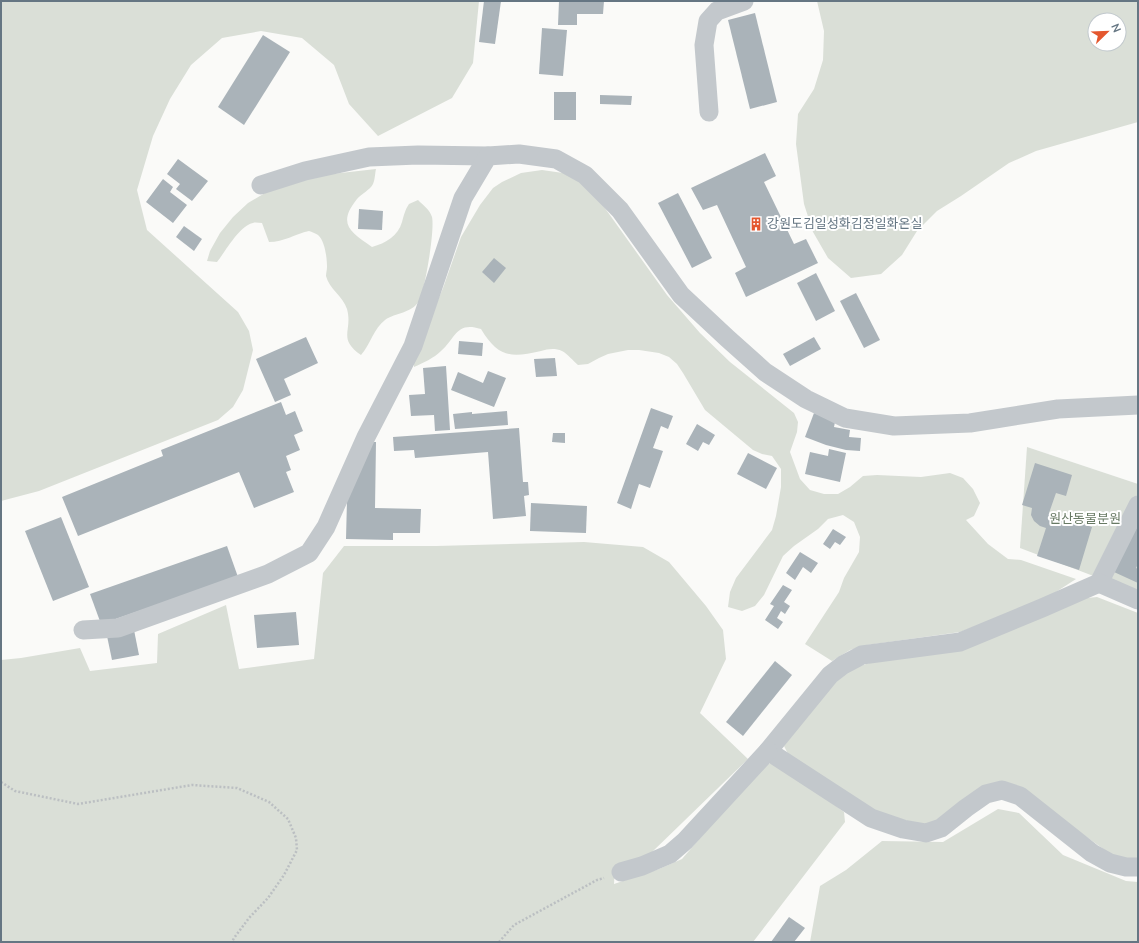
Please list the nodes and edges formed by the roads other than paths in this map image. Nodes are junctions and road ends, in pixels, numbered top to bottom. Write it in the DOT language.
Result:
graph roads {
  1 [pos="744,1"];
  2 [pos="709,112"];
  3 [pos="488,156"];
  4 [pos="261,185"];
  5 [pos="1138,405"];
  6 [pos="1138,505"];
  7 [pos="1099,583"];
  8 [pos="1138,600"];
  9 [pos="83,630"];
  10 [pos="768,751"];
  11 [pos="1138,867"];
  12 [pos="621,872"];
  1 -- 2 [label="street"];
  3 -- 4 [label="street"];
  3 -- 5 [label="street"];
  3 -- 9 [label="street"];
  6 -- 7 [label="street"];
  7 -- 8 [label="street"];
  7 -- 10 [label="street"];
  10 -- 11 [label="street"];
  10 -- 12 [label="street"];
}
